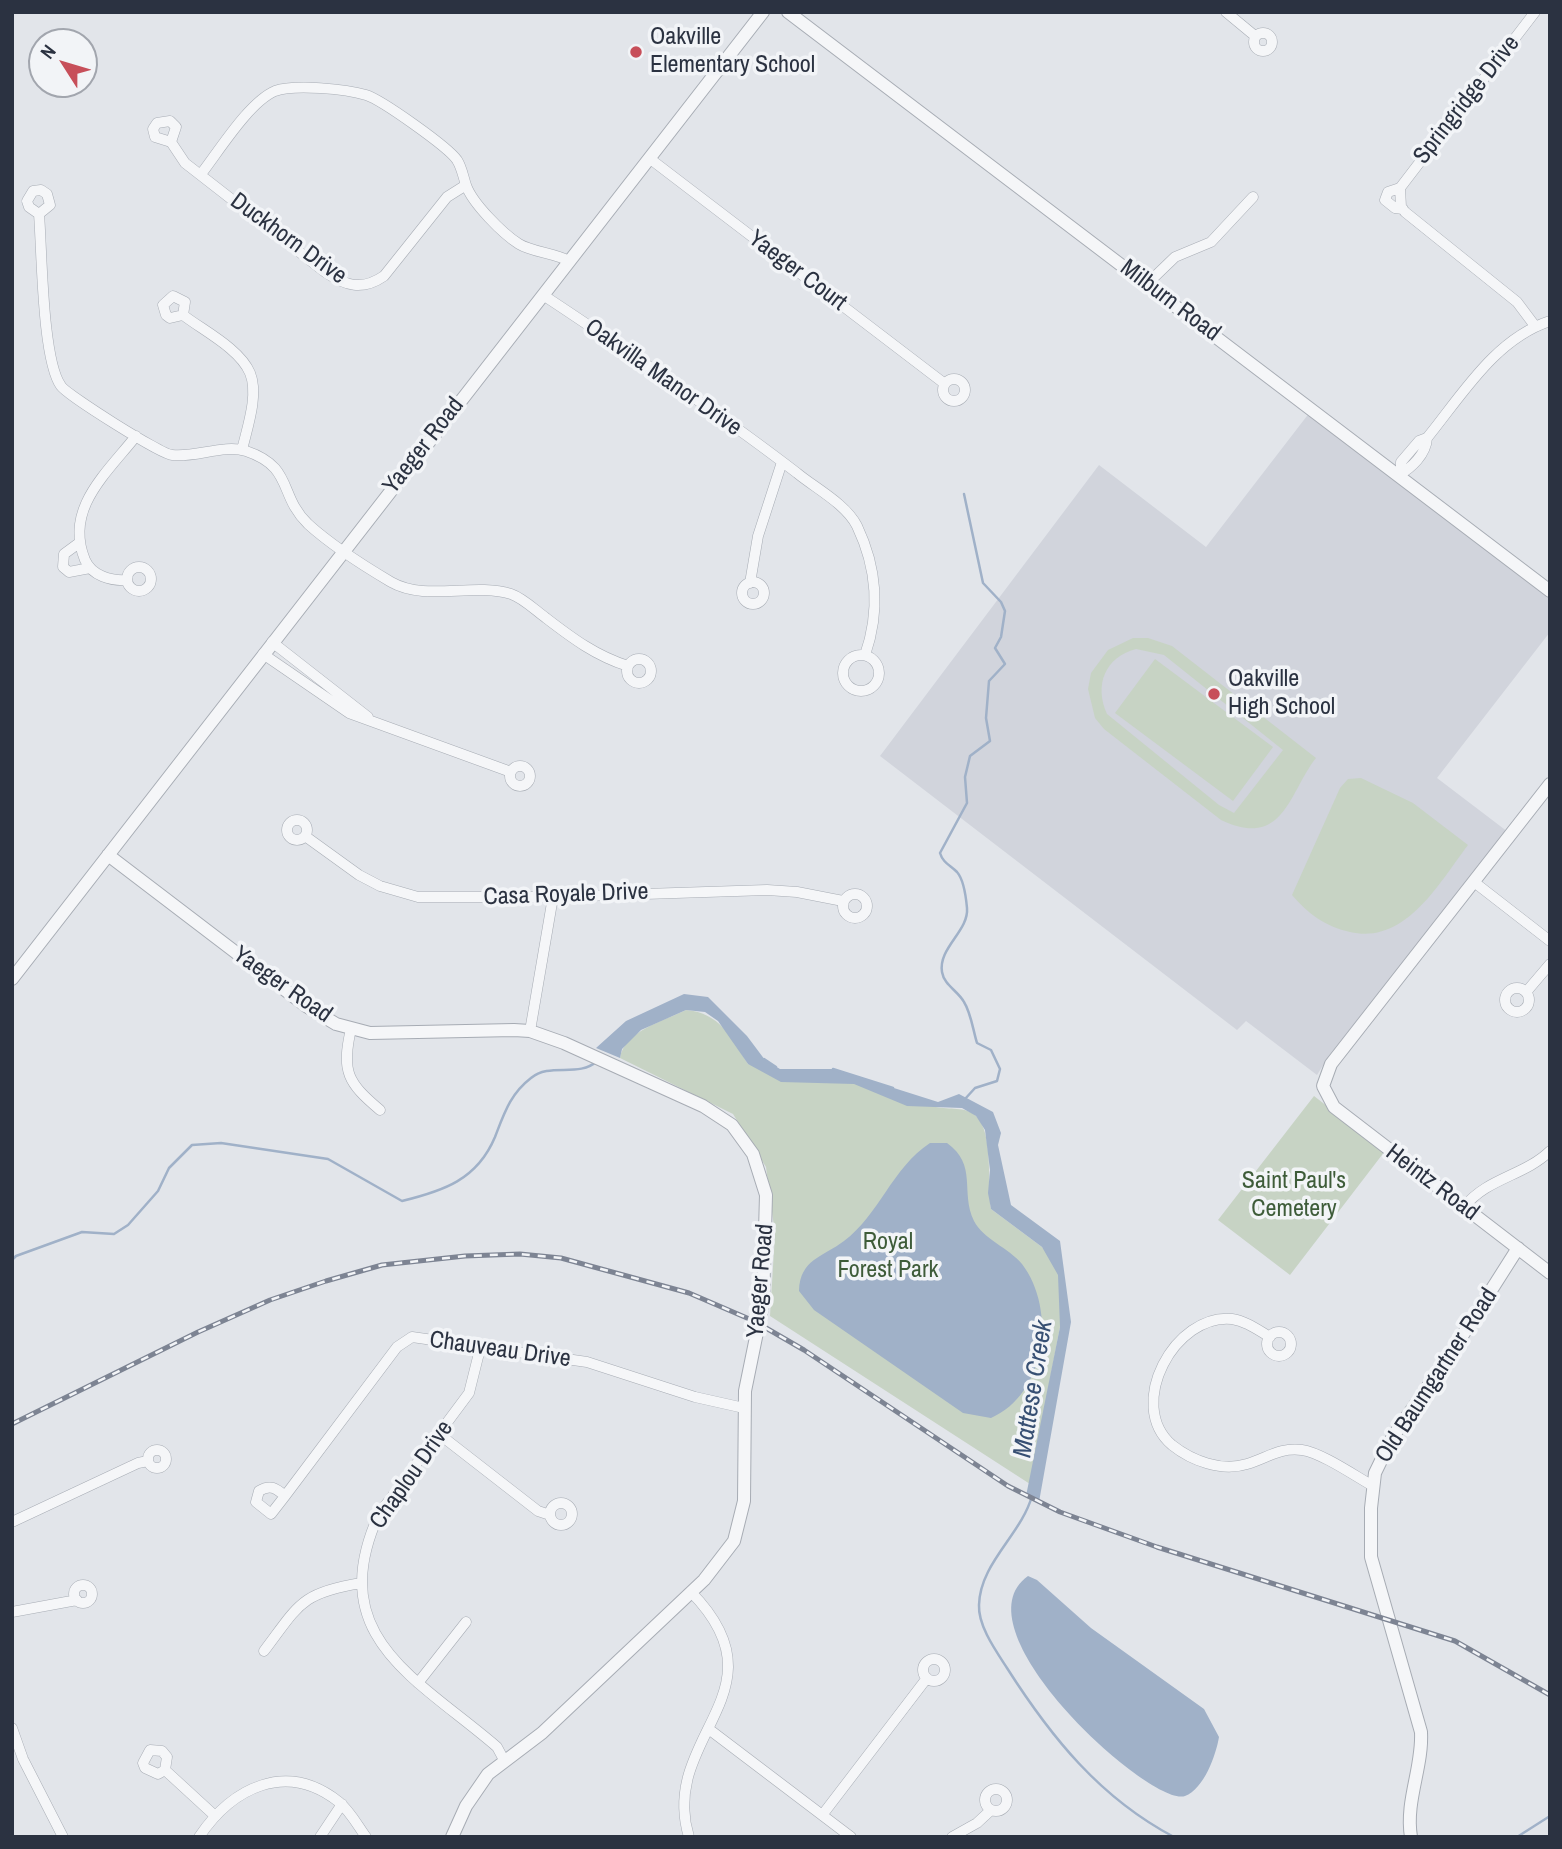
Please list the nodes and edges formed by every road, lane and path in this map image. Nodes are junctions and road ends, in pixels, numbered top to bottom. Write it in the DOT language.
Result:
graph roads {
  1 [pos="763,12"];
  2 [pos="788,12"];
  3 [pos="1226,12"];
  4 [pos="1535,12"];
  5 [pos="1255,36"];
  6 [pos="170,142"];
  7 [pos="649,158"];
  8 [pos="201,174"];
  9 [pos="466,185"];
  10 [pos="1253,197"];
  11 [pos="39,214"];
  12 [pos="569,261"];
  13 [pos="1147,285"];
  14 [pos="543,295"];
  15 [pos="183,316"];
  16 [pos="1550,321"];
  17 [pos="1535,326"];
  18 [pos="945,384"];
  19 [pos="136,436"];
  20 [pos="243,450"];
  21 [pos="782,462"];
  22 [pos="1400,473"];
  23 [pos="79,543"];
  24 [pos="344,549"];
  25 [pos="90,568"];
  26 [pos="127,580"];
  27 [pos="750,583"];
  28 [pos="1550,591"];
  29 [pos="272,642"];
  30 [pos="263,654"];
  31 [pos="865,655"];
  32 [pos="628,666"];
  33 [pos="374,721"];
  34 [pos="511,772"];
  35 [pos="1550,785"];
  36 [pos="305,835"];
  37 [pos="108,855"];
  38 [pos="1474,882"];
  39 [pos="553,897"];
  40 [pos="843,901"];
  41 [pos="1550,942"];
  42 [pos="1550,964"];
  43 [pos="12,979"];
  44 [pos="1527,991"];
  45 [pos="351,1029"];
  46 [pos="530,1031"];
  47 [pos="380,1110"];
  48 [pos="1550,1151"];
  49 [pos="1464,1207"];
  50 [pos="1518,1248"];
  51 [pos="1550,1273"];
  52 [pos="1270,1337"];
  53 [pos="481,1345"];
  54 [pos="744,1408"];
  55 [pos="439,1434"];
  56 [pos="148,1461"];
  57 [pos="1373,1486"];
  58 [pos="285,1496"];
  59 [pos="550,1515"];
  60 [pos="12,1522"];
  61 [pos="360,1583"];
  62 [pos="691,1592"];
  63 [pos="77,1601"];
  64 [pos="12,1612"];
  65 [pos="466,1622"];
  66 [pos="264,1651"];
  67 [pos="927,1678"];
  68 [pos="418,1683"];
  69 [pos="12,1728"];
  70 [pos="710,1730"];
  71 [pos="504,1760"];
  72 [pos="165,1770"];
  73 [pos="342,1804"];
  74 [pos="991,1810"];
  75 [pos="823,1814"];
  76 [pos="214,1815"];
  77 [pos="64,1837"];
  78 [pos="200,1837"];
  79 [pos="320,1837"];
  80 [pos="366,1837"];
  81 [pos="453,1837"];
  82 [pos="689,1837"];
  83 [pos="851,1837"];
  84 [pos="952,1837"];
  85 [pos="1412,1837"];
  1 -- 7 [label="street, Yaeger Road"];
  2 -- 13 [label="street, Milburn Road"];
  3 -- 5 [label="street"];
  4 -- 17 [label="street, Springridge Drive"];
  6 -- 8 [label="street, Duckhorn Drive"];
  7 -- 12 [label="street, Yaeger Road"];
  7 -- 18 [label="street, Yaeger Court"];
  8 -- 9 [label="street"];
  8 -- 9 [label="street, Duckhorn Drive"];
  9 -- 12 [label="street"];
  10 -- 13 [label="street"];
  11 -- 19 [label="street"];
  12 -- 14 [label="street, Yaeger Road"];
  13 -- 22 [label="street, Milburn Road"];
  14 -- 21 [label="street, Oakvilla Manor Drive"];
  14 -- 24 [label="street, Yaeger Road"];
  15 -- 20 [label="street"];
  16 -- 17 [label="street"];
  17 -- 22 [label="street"];
  19 -- 20 [label="street"];
  19 -- 23 [label="street"];
  20 -- 24 [label="street"];
  21 -- 27 [label="street"];
  21 -- 31 [label="street, Oakvilla Manor Drive"];
  22 -- 28 [label="street, Milburn Road"];
  23 -- 25 [label="street"];
  23 -- 25 [label="street"];
  24 -- 29 [label="street, Yaeger Road"];
  24 -- 32 [label="street"];
  25 -- 26 [label="street"];
  29 -- 30 [label="street, Yaeger Road"];
  29 -- 33 [label="street"];
  30 -- 33 [label="street"];
  30 -- 37 [label="street, Yaeger Road"];
  33 -- 34 [label="street"];
  35 -- 38 [label="street"];
  36 -- 39 [label="street, Casa Royale Drive"];
  37 -- 43 [label="street"];
  37 -- 45 [label="street, Yaeger Road"];
  38 -- 41 [label="street"];
  38 -- 49 [label="street, Heintz Road"];
  39 -- 40 [label="street, Casa Royale Drive"];
  39 -- 46 [label="street"];
  42 -- 44 [label="street"];
  45 -- 46 [label="street, Yaeger Road"];
  45 -- 47 [label="street"];
  46 -- 54 [label="street, Yaeger Road"];
  48 -- 49 [label="street"];
  49 -- 50 [label="street, Heintz Road"];
  50 -- 51 [label="street, Heintz Road"];
  50 -- 57 [label="street, Old Baumgartner Road"];
  52 -- 57 [label="street"];
  53 -- 54 [label="street, Chauveau Drive"];
  53 -- 55 [label="street, Chaplou Drive"];
  53 -- 58 [label="street, Chauveau Drive"];
  54 -- 62 [label="street, Yaeger Road"];
  55 -- 59 [label="street"];
  55 -- 61 [label="street, Chaplou Drive"];
  56 -- 60 [label="street"];
  57 -- 85 [label="street, Old Baumgartner Road"];
  61 -- 66 [label="street"];
  61 -- 68 [label="street, Chaplou Drive"];
  62 -- 70 [label="street"];
  62 -- 71 [label="street, Yaeger Road"];
  63 -- 64 [label="street"];
  65 -- 68 [label="street"];
  67 -- 75 [label="street"];
  68 -- 71 [label="street, Chaplou Drive"];
  69 -- 77 [label="street"];
  70 -- 75 [label="street"];
  70 -- 82 [label="street"];
  71 -- 81 [label="street, Yaeger Road"];
  72 -- 76 [label="street"];
  73 -- 76 [label="street"];
  73 -- 79 [label="street"];
  73 -- 80 [label="street"];
  74 -- 84 [label="street"];
  75 -- 83 [label="street"];
  76 -- 78 [label="street"];
}
